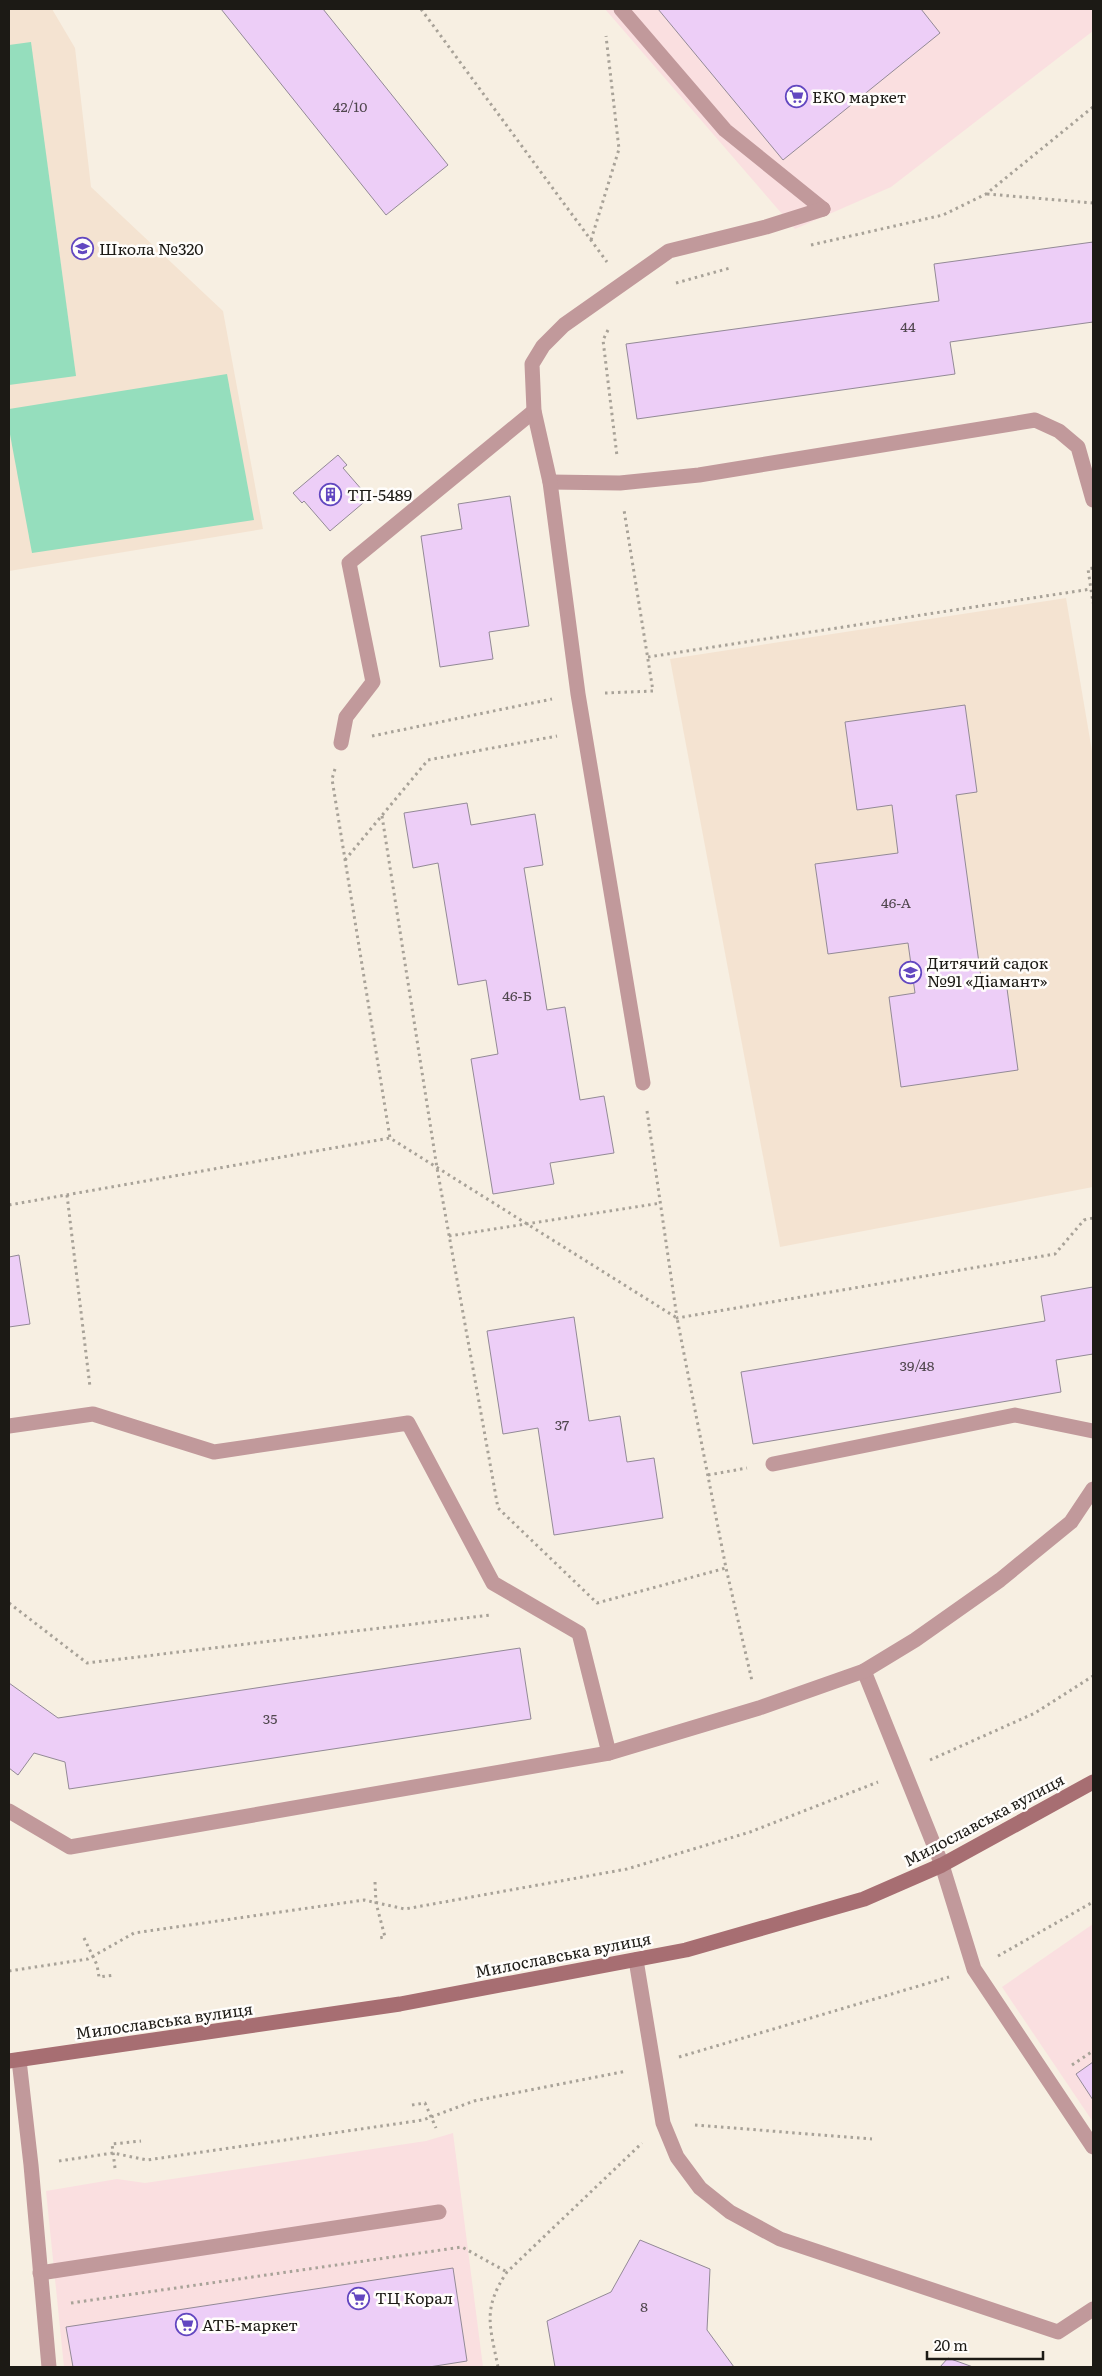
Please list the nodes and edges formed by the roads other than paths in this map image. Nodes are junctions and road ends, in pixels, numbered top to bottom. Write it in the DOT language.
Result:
graph roads {
  1 [pos="621,9"];
  2 [pos="534,411"];
  3 [pos="550,482"];
  4 [pos="1093,500"];
  5 [pos="341,743"];
  6 [pos="643,1083"];
  7 [pos="9,1426"];
  8 [pos="1093,1431"];
  9 [pos="773,1464"];
  10 [pos="1093,1489"];
  11 [pos="864,1671"];
  12 [pos="609,1753"];
  13 [pos="1093,1782"];
  14 [pos="9,1811"];
  15 [pos="942,1865"];
  16 [pos="636,1960"];
  17 [pos="14,2061"];
  18 [pos="1093,2147"];
  19 [pos="439,2212"];
  20 [pos="40,2273"];
  21 [pos="1093,2309"];
  22 [pos="49,2367"];
  1 -- 2 [label="lane"];
  2 -- 3 [label="lane"];
  2 -- 5 [label="lane"];
  3 -- 4 [label="lane"];
  3 -- 6 [label="lane"];
  7 -- 12 [label="lane"];
  8 -- 9 [label="lane"];
  10 -- 11 [label="lane"];
  11 -- 12 [label="lane"];
  11 -- 15 [label="lane"];
  12 -- 14 [label="lane"];
  13 -- 15 [label="main road, Милославська вулиця"];
  15 -- 16 [label="main road, Милославська вулиця"];
  15 -- 18 [label="lane"];
  16 -- 17 [label="main road, Милославська вулиця"];
  16 -- 21 [label="lane"];
  17 -- 20 [label="lane"];
  19 -- 20 [label="lane"];
  20 -- 22 [label="lane"];
}
